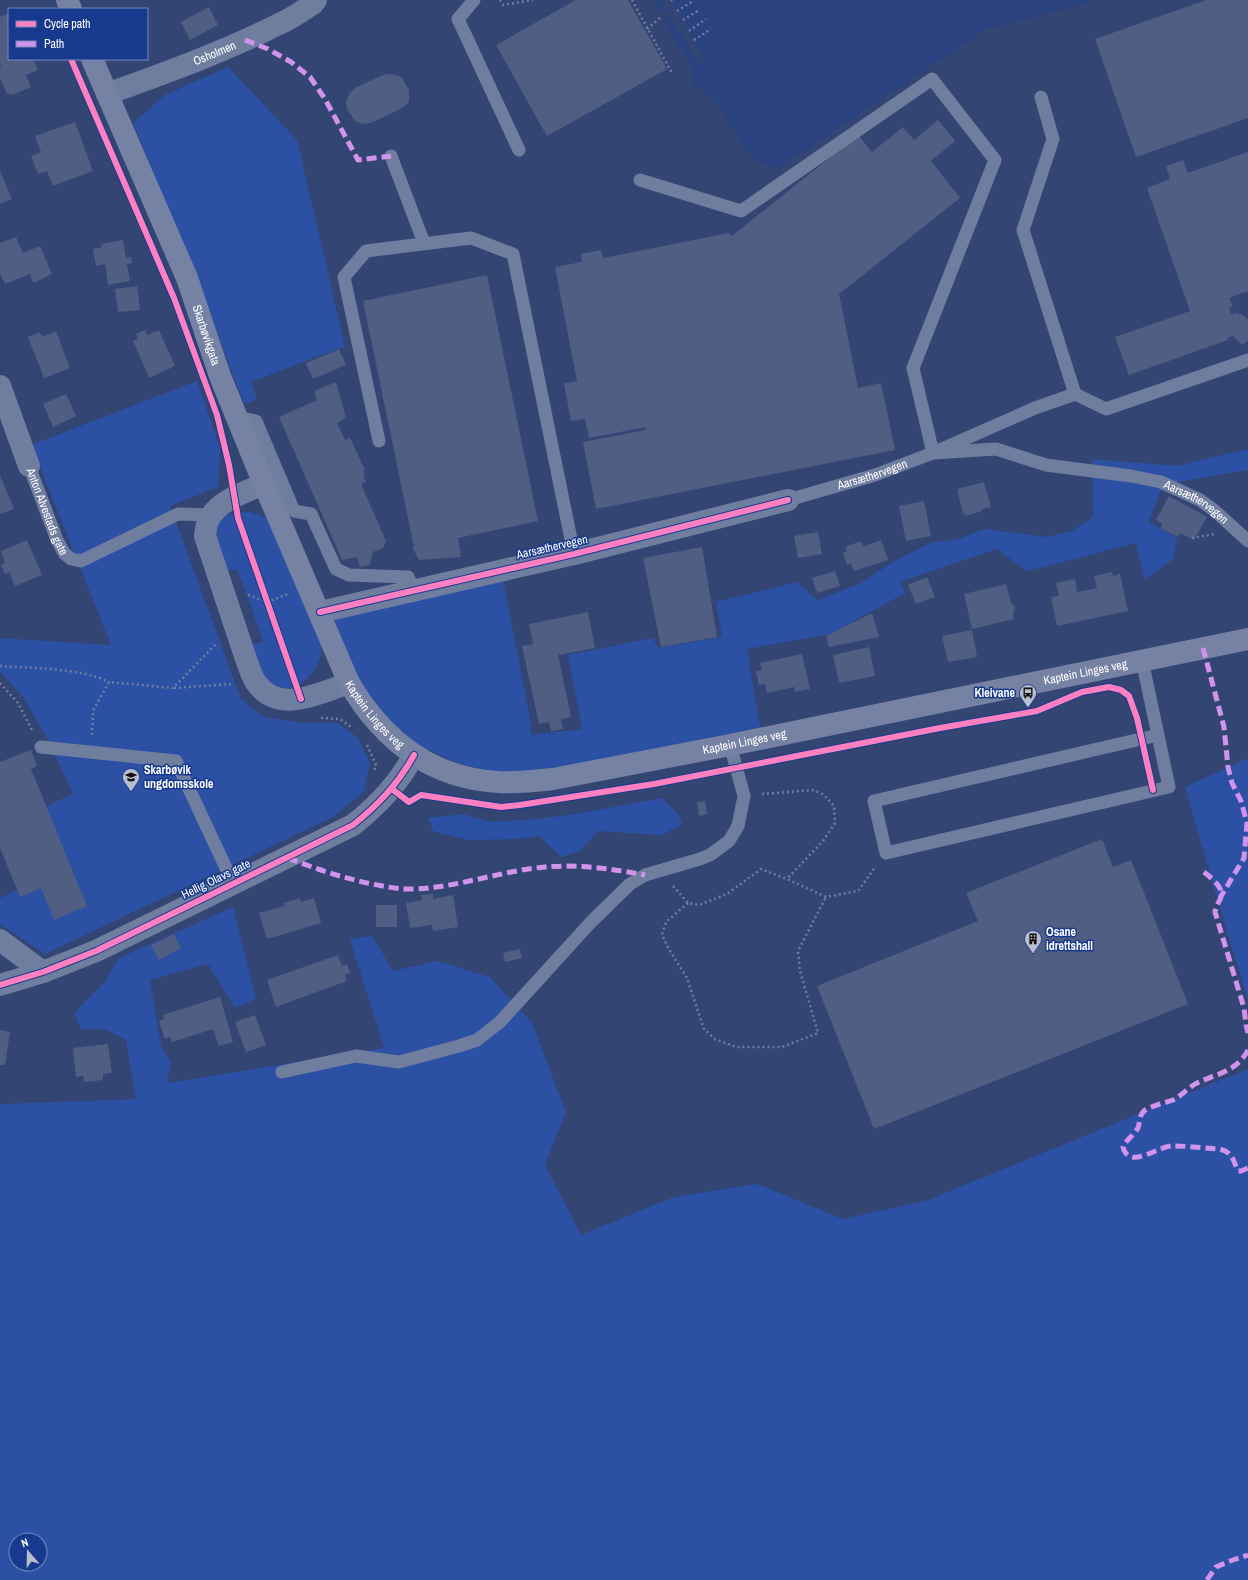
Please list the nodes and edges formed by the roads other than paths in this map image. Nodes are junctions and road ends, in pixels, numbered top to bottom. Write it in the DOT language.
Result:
graph roads {
  1 [pos="316,0"];
  2 [pos="474,0"];
  3 [pos="92,60"];
  4 [pos="107,94"];
  5 [pos="1041,97"];
  6 [pos="519,150"];
  7 [pos="391,156"];
  8 [pos="640,180"];
  9 [pos="424,244"];
  10 [pos="1248,360"];
  11 [pos="0,386"];
  12 [pos="1075,394"];
  13 [pos="237,418"];
  14 [pos="379,441"];
  15 [pos="933,453"];
  16 [pos="29,466"];
  17 [pos="264,484"];
  18 [pos="788,500"];
  19 [pos="212,514"];
  20 [pos="1248,540"];
  21 [pos="574,554"];
  22 [pos="414,590"];
  23 [pos="320,612"];
  24 [pos="1248,639"];
  25 [pos="1142,660"];
  26 [pos="349,683"];
  27 [pos="1158,735"];
  28 [pos="730,745"];
  29 [pos="41,747"];
  30 [pos="414,755"];
  31 [pos="233,882"];
  32 [pos="0,940"];
  33 [pos="43,972"];
  34 [pos="0,985"];
  35 [pos="282,1072"];
  1 -- 4 [label="street, Osholmen"];
  2 -- 6 [label="lane"];
  3 -- 4 [label="main road, Skarbøvikgata"];
  4 -- 13 [label="main road, Skarbøvikgata"];
  5 -- 12 [label="lane"];
  7 -- 9 [label="lane"];
  8 -- 15 [label="lane"];
  9 -- 14 [label="lane"];
  9 -- 21 [label="lane"];
  10 -- 12 [label="lane"];
  11 -- 16 [label="street, Anton Alvestads gate"];
  12 -- 15 [label="lane"];
  13 -- 17 [label="main road, Skarbøvikgata"];
  13 -- 22 [label="lane"];
  15 -- 18 [label="lane, Aarsæthervegen"];
  15 -- 20 [label="lane, Aarsæthervegen"];
  16 -- 19 [label="lane, Anton Alvestads gate"];
  17 -- 19 [label="street"];
  17 -- 23 [label="main road, Skarbøvikgata"];
  18 -- 21 [label="street, Aarsæthervegen"];
  19 -- 26 [label="street"];
  21 -- 22 [label="street, Aarsæthervegen"];
  22 -- 23 [label="street, Aarsæthervegen"];
  23 -- 26 [label="main road, Kaptein Linges veg"];
  24 -- 25 [label="main road, Kaptein Linges veg"];
  25 -- 27 [label="lane"];
  25 -- 28 [label="main road, Kaptein Linges veg"];
  26 -- 30 [label="main road, Kaptein Linges veg"];
  27 -- 27 [label="lane"];
  28 -- 30 [label="main road, Kaptein Linges veg"];
  28 -- 35 [label="lane"];
  29 -- 31 [label="lane"];
  30 -- 31 [label="street, Hellig Olavs gate"];
  31 -- 33 [label="street, Hellig Olavs gate"];
  32 -- 33 [label="street"];
  33 -- 34 [label="street, Hellig Olavs gate"];
}
